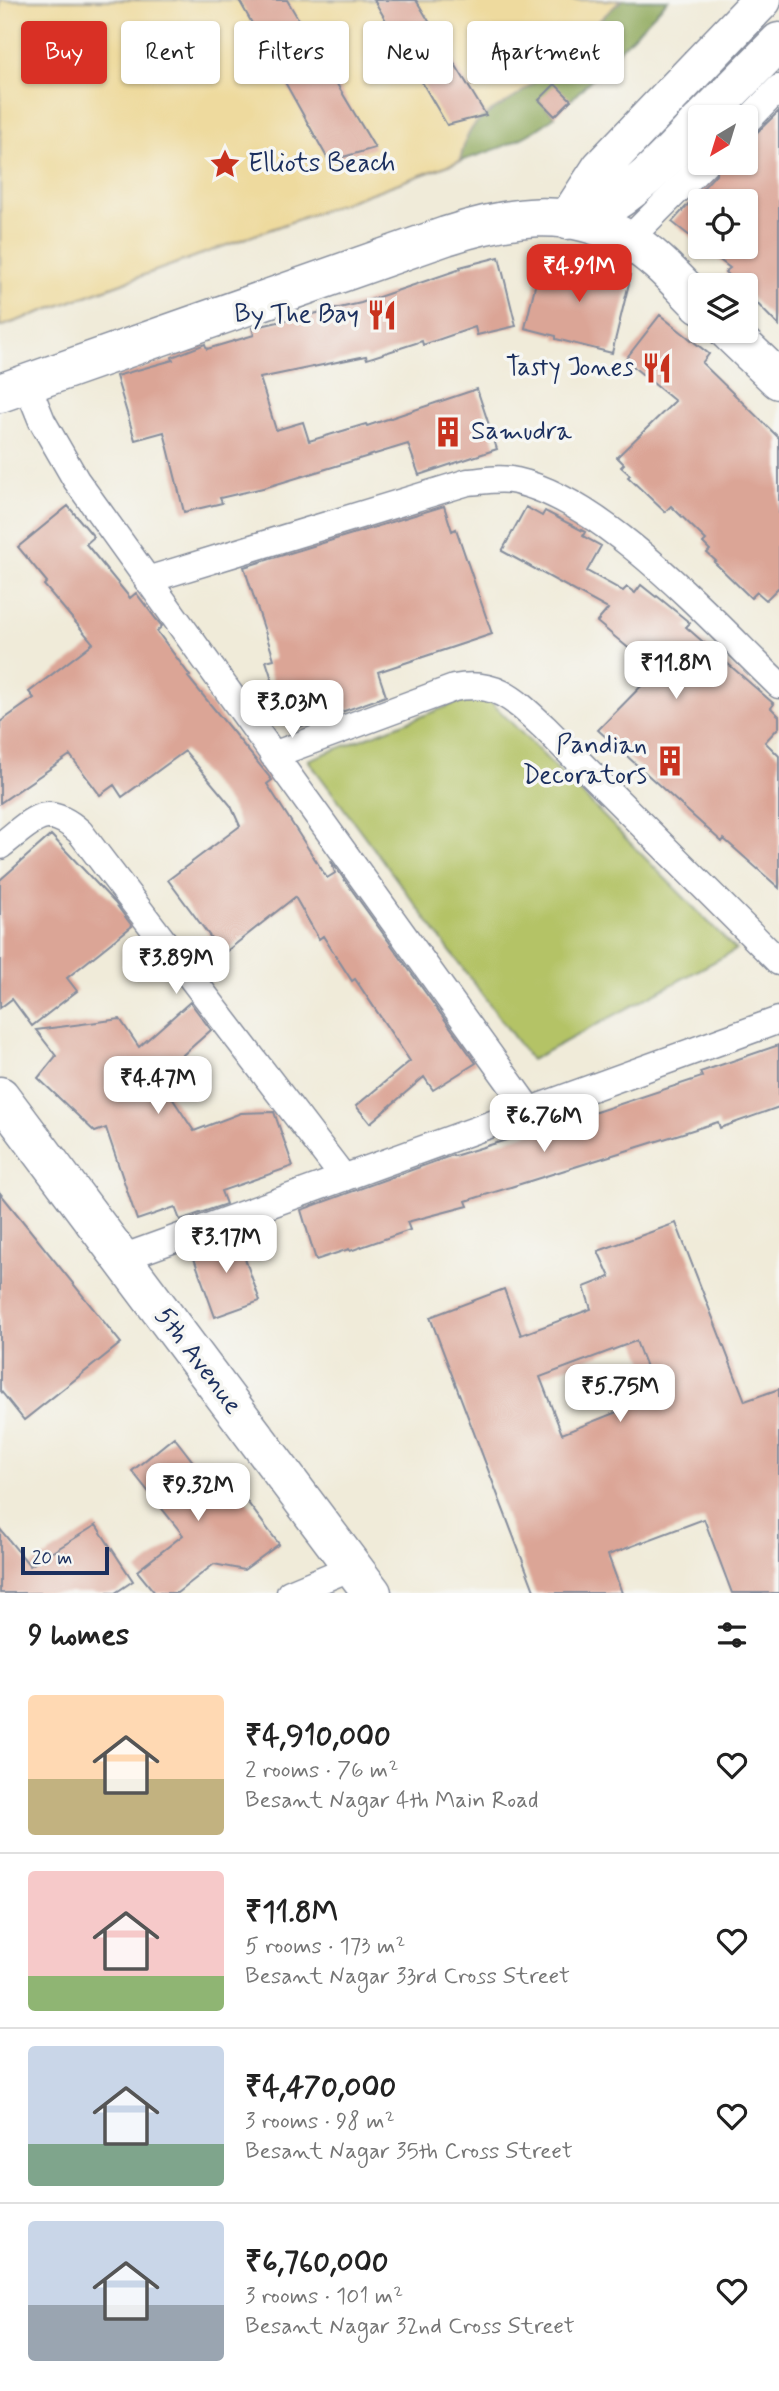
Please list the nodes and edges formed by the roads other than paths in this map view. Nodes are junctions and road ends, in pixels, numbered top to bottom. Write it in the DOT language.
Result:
graph roads {
  1 [pos="762,0"];
  2 [pos="779,42"];
  3 [pos="779,88"];
  4 [pos="717,105"];
  5 [pos="758,110"];
  6 [pos="688,134"];
  7 [pos="693,175"];
  8 [pos="567,220"];
  9 [pos="628,240"];
  10 [pos="688,292"];
  11 [pos="740,343"];
  12 [pos="779,380"];
  13 [pos="13,388"];
  14 [pos="147,580"];
  15 [pos="779,685"];
  16 [pos="274,755"];
  17 [pos="0,846"];
  18 [pos="779,961"];
  19 [pos="779,1020"];
  20 [pos="0,1096"];
  21 [pos="530,1111"];
  22 [pos="344,1178"];
  23 [pos="122,1258"];
  24 [pos="362,1580"];
  25 [pos="290,1593"];
  1 -- 8 [label="street"];
  2 -- 4 [label="street"];
  3 -- 5 [label="street"];
  6 -- 8 [label="street"];
  7 -- 9 [label="street"];
  8 -- 9 [label="street"];
  8 -- 13 [label="street"];
  9 -- 10 [label="street"];
  11 -- 12 [label="street"];
  13 -- 14 [label="street"];
  14 -- 15 [label="street"];
  14 -- 16 [label="street"];
  16 -- 18 [label="street"];
  16 -- 21 [label="street"];
  17 -- 22 [label="street"];
  19 -- 21 [label="street"];
  20 -- 23 [label="street, 5th Avenue"];
  21 -- 22 [label="street"];
  22 -- 23 [label="street"];
  23 -- 24 [label="street, 5th Avenue"];
  24 -- 25 [label="street"];
}
